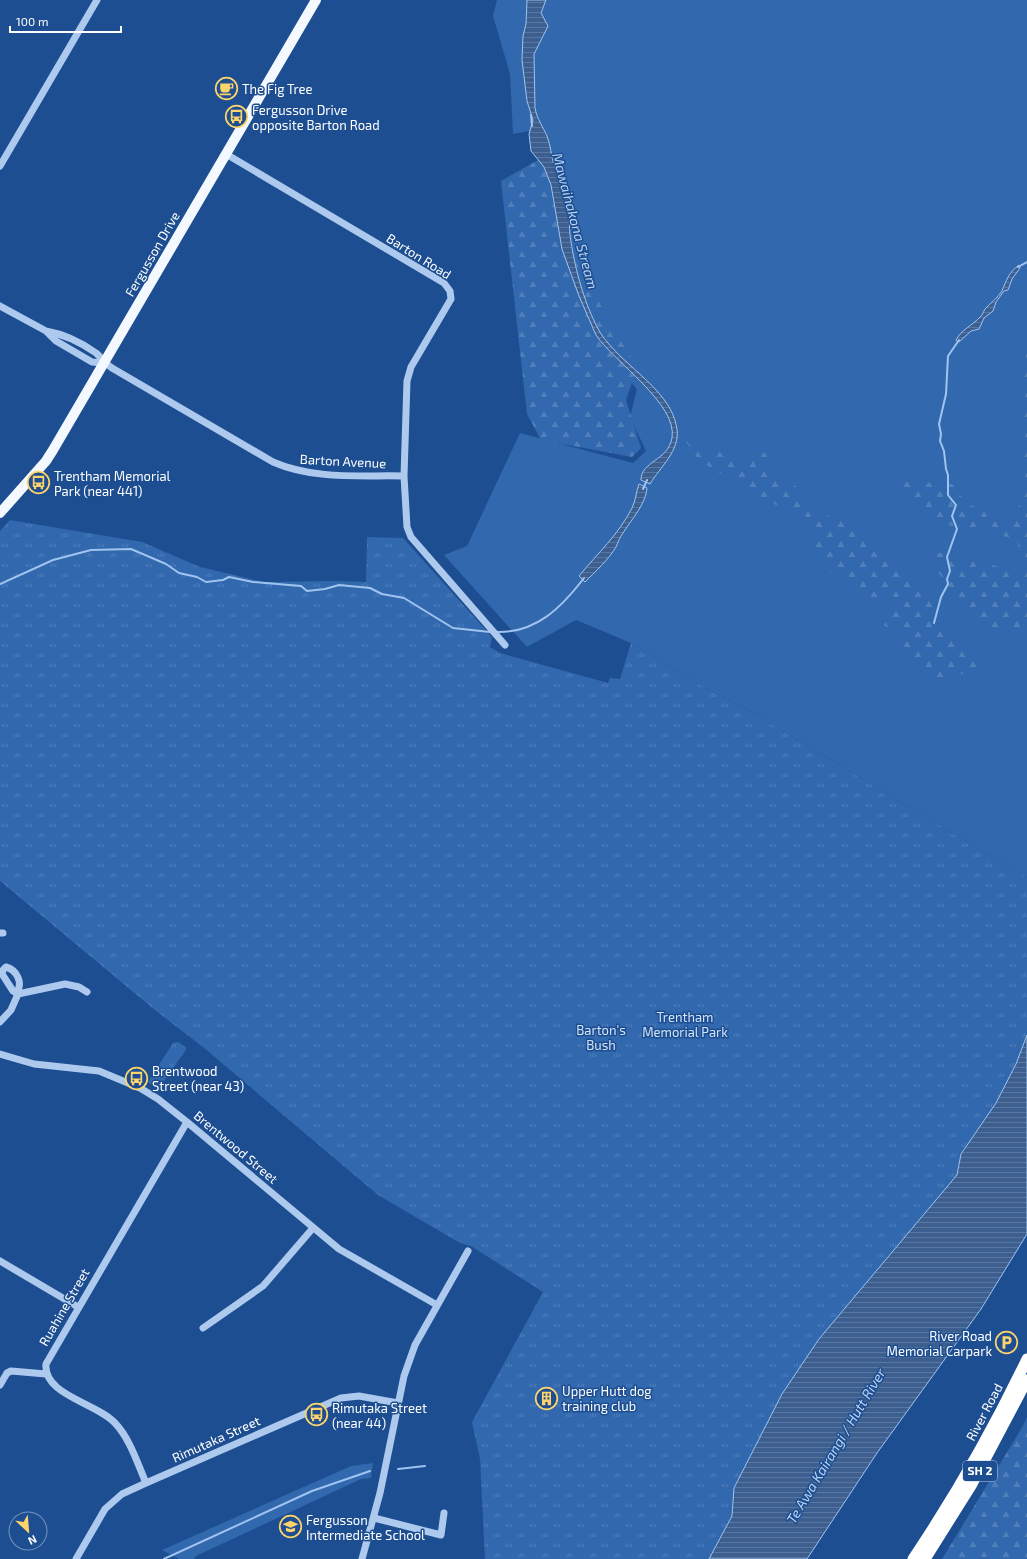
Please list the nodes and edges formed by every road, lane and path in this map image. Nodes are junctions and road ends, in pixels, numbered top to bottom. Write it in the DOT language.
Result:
graph roads {
  1 [pos="97,0"];
  2 [pos="316,0"];
  3 [pos="226,154"];
  4 [pos="0,166"];
  5 [pos="0,306"];
  6 [pos="104,363"];
  7 [pos="404,476"];
  8 [pos="0,513"];
  9 [pos="505,645"];
  10 [pos="2,967"];
  11 [pos="87,992"];
  12 [pos="17,993"];
  13 [pos="0,1022"];
  14 [pos="0,1054"];
  15 [pos="187,1122"];
  16 [pos="313,1228"];
  17 [pos="468,1251"];
  18 [pos="0,1262"];
  19 [pos="437,1305"];
  20 [pos="78,1307"];
  21 [pos="203,1328"];
  22 [pos="1027,1359"];
  23 [pos="46,1374"];
  24 [pos="1027,1380"];
  25 [pos="0,1385"];
  26 [pos="398,1403"];
  27 [pos="146,1482"];
  28 [pos="444,1513"];
  29 [pos="374,1518"];
  30 [pos="76,1559"];
  31 [pos="362,1559"];
  32 [pos="913,1559"];
  33 [pos="925,1559"];
  1 -- 4 [label="street"];
  2 -- 3 [label="main road, Fergusson Drive"];
  3 -- 6 [label="main road, Fergusson Drive"];
  3 -- 7 [label="street, Barton Road"];
  5 -- 6 [label="street, Barton Avenue"];
  6 -- 7 [label="street, Barton Avenue"];
  6 -- 8 [label="main road, Fergusson Drive"];
  7 -- 9 [label="street, Barton Avenue"];
  10 -- 12 [label="street"];
  10 -- 12 [label="street"];
  11 -- 12 [label="street"];
  12 -- 13 [label="street"];
  14 -- 15 [label="street, Brentwood Street"];
  15 -- 16 [label="street, Brentwood Street"];
  15 -- 20 [label="street, Ruahine Street"];
  16 -- 19 [label="street, Brentwood Street"];
  16 -- 21 [label="street"];
  17 -- 19 [label="street"];
  18 -- 20 [label="street"];
  19 -- 26 [label="street"];
  20 -- 23 [label="street, Ruahine Street"];
  22 -- 32 [label="highway, River Road / SH 2"];
  23 -- 25 [label="street"];
  23 -- 27 [label="street"];
  24 -- 33 [label="highway, River Road / SH 2"];
  26 -- 27 [label="street, Rimutaka Street"];
  26 -- 29 [label="street"];
  27 -- 30 [label="street, Rimutaka Street"];
  28 -- 29 [label="street"];
  29 -- 31 [label="street"];
}
